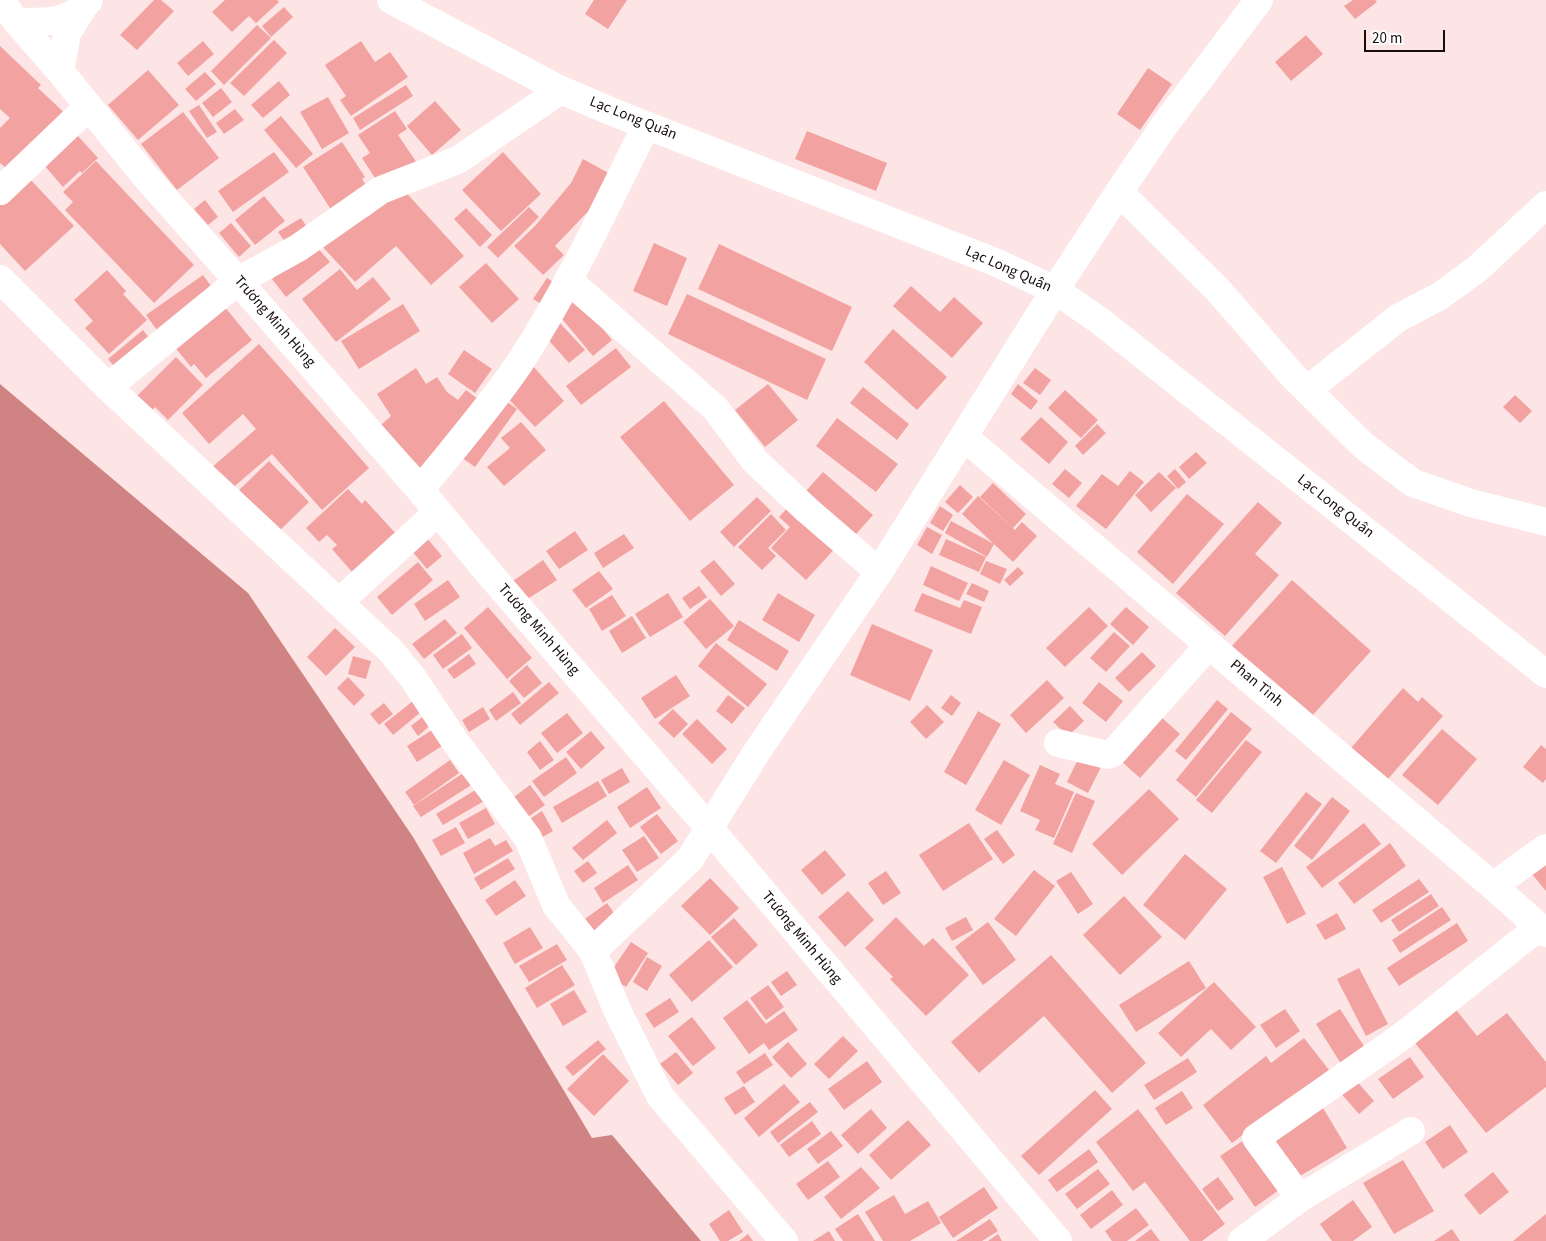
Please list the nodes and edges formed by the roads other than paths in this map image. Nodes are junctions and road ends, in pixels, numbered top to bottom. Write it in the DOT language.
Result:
graph roads {
  1 [pos="0,0"];
  2 [pos="392,0"];
  3 [pos="1259,0"];
  4 [pos="86,5"];
  5 [pos="17,22"];
  6 [pos="60,71"];
  7 [pos="561,90"];
  8 [pos="88,107"];
  9 [pos="646,126"];
  10 [pos="0,191"];
  11 [pos="1118,192"];
  12 [pos="1546,205"];
  13 [pos="0,279"];
  14 [pos="568,280"];
  15 [pos="238,281"];
  16 [pos="1055,290"];
  17 [pos="108,387"];
  18 [pos="1307,390"];
  19 [pos="964,437"];
  20 [pos="420,490"];
  21 [pos="438,512"];
  22 [pos="1546,522"];
  23 [pos="879,572"];
  24 [pos="338,602"];
  25 [pos="1209,645"];
  26 [pos="1546,674"];
  27 [pos="1058,743"];
  28 [pos="709,828"];
  29 [pos="1546,848"];
  30 [pos="1494,886"];
  31 [pos="1543,930"];
  32 [pos="593,951"];
  33 [pos="1411,1131"];
  34 [pos="1300,1198"];
  35 [pos="784,1241"];
  36 [pos="1058,1241"];
  37 [pos="1242,1241"];
  1 -- 5 [label="street, Trương Minh Hùng"];
  2 -- 7 [label="street, Lạc Long Quân"];
  3 -- 11 [label="street"];
  4 -- 5 [label="street"];
  4 -- 6 [label="street"];
  5 -- 6 [label="street, Trương Minh Hùng"];
  6 -- 8 [label="street, Trương Minh Hùng"];
  7 -- 9 [label="street, Lạc Long Quân"];
  7 -- 15 [label="street"];
  8 -- 10 [label="street"];
  8 -- 15 [label="street, Trương Minh Hùng"];
  9 -- 14 [label="street"];
  9 -- 16 [label="street, Lạc Long Quân"];
  11 -- 16 [label="street"];
  11 -- 18 [label="street"];
  12 -- 18 [label="street"];
  13 -- 17 [label="street"];
  14 -- 20 [label="street"];
  14 -- 23 [label="street"];
  15 -- 17 [label="street"];
  15 -- 20 [label="street, Trương Minh Hùng"];
  16 -- 19 [label="street"];
  16 -- 26 [label="street, Lạc Long Quân"];
  17 -- 24 [label="street"];
  18 -- 22 [label="street"];
  19 -- 23 [label="street"];
  19 -- 25 [label="street, Phan Tình"];
  20 -- 21 [label="street, Trương Minh Hùng"];
  21 -- 24 [label="street"];
  21 -- 28 [label="street, Trương Minh Hùng"];
  23 -- 28 [label="street"];
  24 -- 32 [label="street"];
  25 -- 27 [label="street"];
  25 -- 30 [label="street, Phan Tình"];
  28 -- 32 [label="street"];
  28 -- 36 [label="street, Trương Minh Hùng"];
  29 -- 30 [label="street"];
  30 -- 31 [label="street, Phan Tình"];
  31 -- 34 [label="street"];
  32 -- 35 [label="street"];
  33 -- 34 [label="street"];
  34 -- 37 [label="street"];
}
